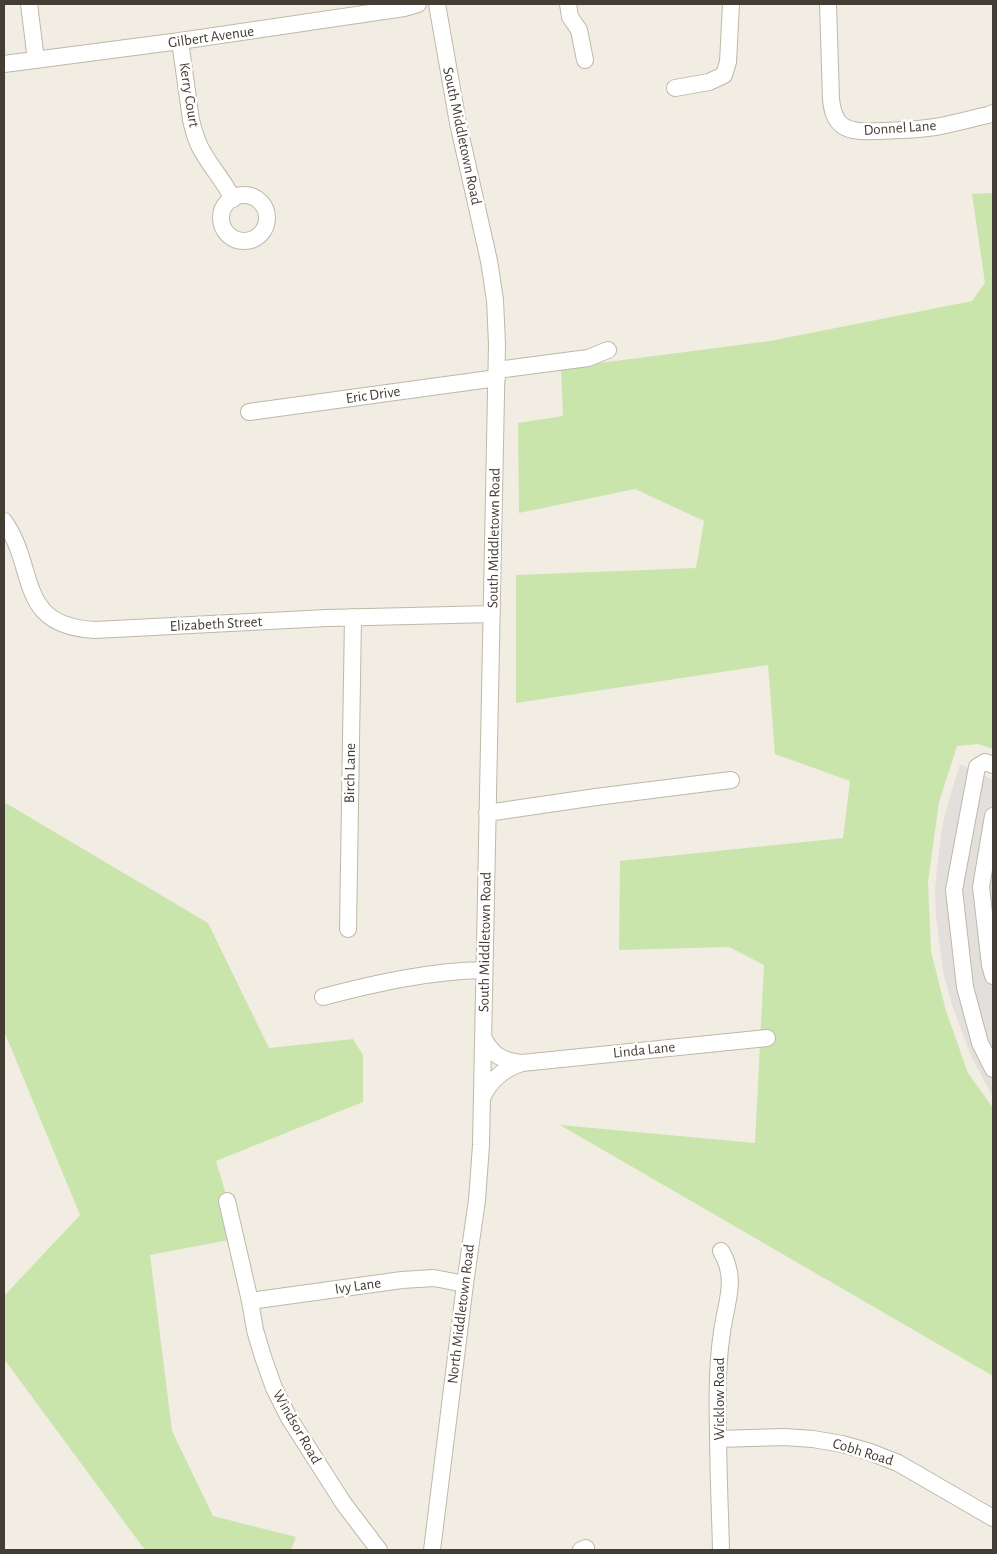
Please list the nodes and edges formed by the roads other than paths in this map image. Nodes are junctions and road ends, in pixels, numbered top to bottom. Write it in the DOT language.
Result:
graph roads {
  1 [pos="29,4"];
  2 [pos="418,4"];
  3 [pos="437,4"];
  4 [pos="568,4"];
  5 [pos="731,4"];
  6 [pos="828,4"];
  7 [pos="180,41"];
  8 [pos="36,60"];
  9 [pos="586,60"];
  10 [pos="4,64"];
  11 [pos="675,88"];
  12 [pos="993,113"];
  13 [pos="233,198"];
  14 [pos="608,350"];
  15 [pos="497,374"];
  16 [pos="249,412"];
  17 [pos="4,521"];
  18 [pos="492,614"];
  19 [pos="353,617"];
  20 [pos="993,765"];
  21 [pos="731,780"];
  22 [pos="487,813"];
  23 [pos="993,816"];
  24 [pos="348,929"];
  25 [pos="484,970"];
  26 [pos="993,976"];
  27 [pos="324,996"];
  28 [pos="483,1037"];
  29 [pos="767,1038"];
  30 [pos="522,1063"];
  31 [pos="993,1068"];
  32 [pos="482,1077"];
  33 [pos="482,1098"];
  34 [pos="227,1201"];
  35 [pos="721,1251"];
  36 [pos="465,1284"];
  37 [pos="250,1301"];
  38 [pos="718,1440"];
  39 [pos="993,1518"];
  40 [pos="379,1550"];
  41 [pos="432,1550"];
  42 [pos="721,1550"];
  1 -- 8 [label="street"];
  2 -- 7 [label="street, Gilbert Avenue"];
  3 -- 15 [label="street, South Middletown Road"];
  4 -- 9 [label="street"];
  5 -- 11 [label="street"];
  6 -- 12 [label="street, Donnel Lane"];
  7 -- 8 [label="street, Gilbert Avenue"];
  7 -- 13 [label="street, Kerry Court"];
  8 -- 10 [label="street, Gilbert Avenue"];
  14 -- 15 [label="street, Eric Drive"];
  15 -- 16 [label="street, Eric Drive"];
  15 -- 18 [label="street, South Middletown Road"];
  17 -- 19 [label="street, Elizabeth Street"];
  18 -- 19 [label="street, Elizabeth Street"];
  18 -- 22 [label="street, South Middletown Road"];
  19 -- 24 [label="street, Birch Lane"];
  20 -- 31 [label="street"];
  21 -- 22 [label="street"];
  22 -- 25 [label="street, South Middletown Road"];
  23 -- 26 [label="street"];
  25 -- 27 [label="street"];
  25 -- 28 [label="street, South Middletown Road"];
  28 -- 30 [label="street, Linda Lane"];
  28 -- 32 [label="street, South Middletown Road"];
  29 -- 30 [label="street, Linda Lane"];
  30 -- 33 [label="street, Linda Lane"];
  32 -- 33 [label="street, North Middletown Road"];
  33 -- 36 [label="street, North Middletown Road"];
  34 -- 37 [label="street, Windsor Road"];
  35 -- 38 [label="street, Wicklow Road"];
  36 -- 37 [label="street, Ivy Lane"];
  36 -- 41 [label="street, North Middletown Road"];
  37 -- 40 [label="street, Windsor Road"];
  38 -- 39 [label="street, Cobh Road"];
  38 -- 42 [label="street, Wicklow Road"];
}
